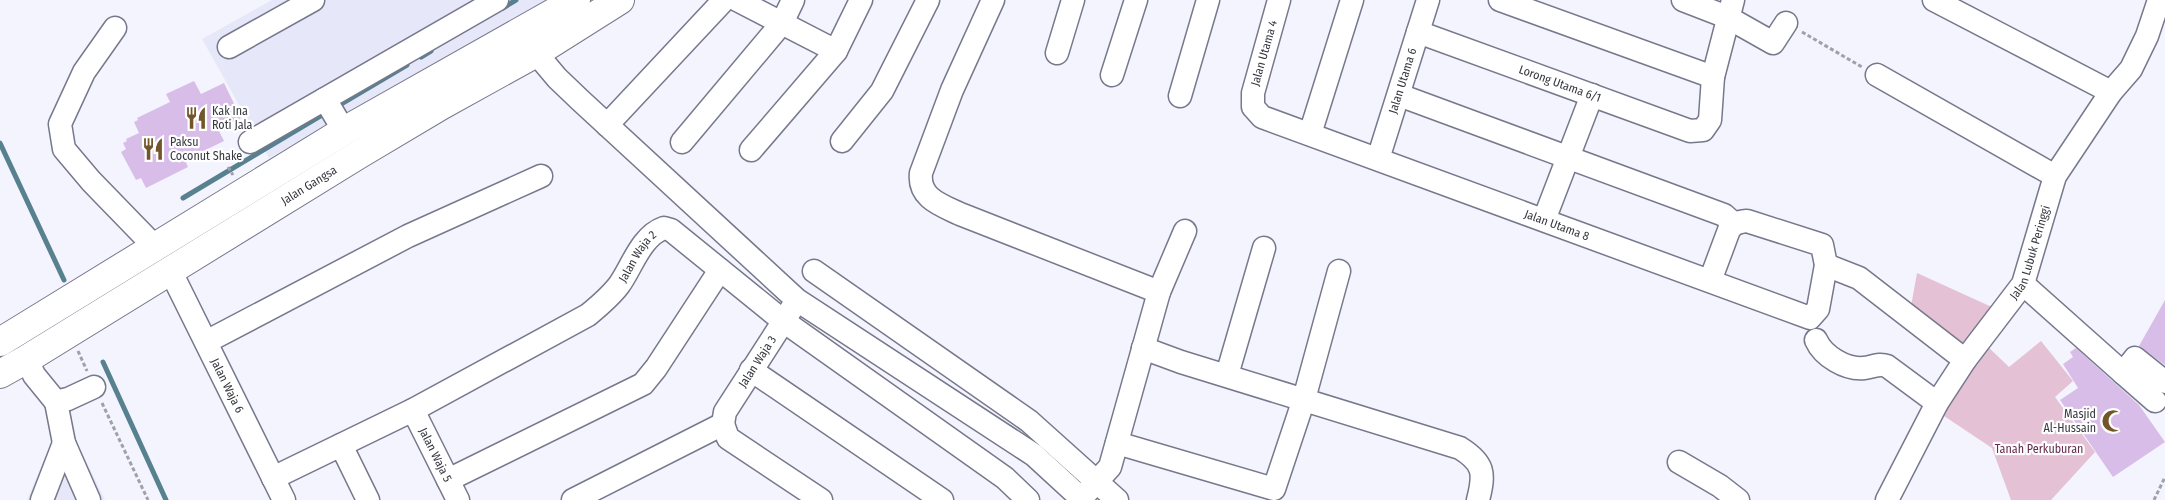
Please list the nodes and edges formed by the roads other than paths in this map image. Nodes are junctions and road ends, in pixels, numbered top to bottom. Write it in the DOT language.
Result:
graph roads {
  1 [pos="313,0"];
  2 [pos="497,0"];
  3 [pos="576,0"];
  4 [pos="620,0"];
  5 [pos="724,0"];
  6 [pos="737,0"];
  7 [pos="793,0"];
  8 [pos="861,0"];
  9 [pos="928,0"];
  10 [pos="1073,0"];
  11 [pos="1136,0"];
  12 [pos="1208,0"];
  13 [pos="1279,0"];
  14 [pos="1352,0"];
  15 [pos="1428,0"];
  16 [pos="1500,0"];
  17 [pos="1683,0"];
  18 [pos="1934,0"];
  19 [pos="2159,0"];
  20 [pos="985,3"];
  21 [pos="1730,8"];
  22 [pos="782,23"];
  23 [pos="1786,23"];
  24 [pos="115,28"];
  25 [pos="1418,32"];
  26 [pos="229,47"];
  27 [pos="836,51"];
  28 [pos="536,53"];
  29 [pos="1057,53"];
  30 [pos="1112,75"];
  31 [pos="1876,75"];
  32 [pos="1713,77"];
  33 [pos="2111,92"];
  34 [pos="1399,95"];
  35 [pos="1592,95"];
  36 [pos="1180,96"];
  37 [pos="1253,107"];
  38 [pos="335,115"];
  39 [pos="607,125"];
  40 [pos="1310,134"];
  41 [pos="842,141"];
  42 [pos="250,142"];
  43 [pos="682,142"];
  44 [pos="751,150"];
  45 [pos="1569,157"];
  46 [pos="1378,159"];
  47 [pos="541,176"];
  48 [pos="2055,176"];
  49 [pos="1544,220"];
  50 [pos="1734,224"];
  51 [pos="1185,231"];
  52 [pos="1264,248"];
  53 [pos="1824,255"];
  54 [pos="163,259"];
  55 [pos="720,270"];
  56 [pos="814,271"];
  57 [pos="1339,271"];
  58 [pos="1710,281"];
  59 [pos="2023,284"];
  60 [pos="1159,292"];
  61 [pos="798,300"];
  62 [pos="782,320"];
  63 [pos="1816,340"];
  64 [pos="0,342"];
  65 [pos="206,342"];
  66 [pos="1143,348"];
  67 [pos="27,359"];
  68 [pos="1965,360"];
  69 [pos="950,365"];
  70 [pos="751,370"];
  71 [pos="0,374"];
  72 [pos="1227,375"];
  73 [pos="94,386"];
  74 [pos="934,389"];
  75 [pos="2160,391"];
  76 [pos="1304,399"];
  77 [pos="56,402"];
  78 [pos="1937,402"];
  79 [pos="413,410"];
  80 [pos="723,424"];
  81 [pos="64,443"];
  82 [pos="1117,443"];
  83 [pos="341,445"];
  84 [pos="1679,462"];
  85 [pos="273,478"];
  86 [pos="448,480"];
  87 [pos="1097,481"];
  88 [pos="1082,499"];
  89 [pos="42,500"];
  90 [pos="89,500"];
  91 [pos="284,500"];
  92 [pos="368,500"];
  93 [pos="458,500"];
  94 [pos="573,500"];
  95 [pos="821,500"];
  96 [pos="942,500"];
  97 [pos="1028,500"];
  98 [pos="1117,500"];
  99 [pos="1478,500"];
  100 [pos="1738,500"];
  101 [pos="1887,500"];
  1 -- 26 [label="street"];
  2 -- 38 [label="street"];
  3 -- 38 [label="main road, Jalan Gangsa"];
  4 -- 28 [label="main road, Jalan Gangsa"];
  5 -- 39 [label="street"];
  6 -- 22 [label="street"];
  7 -- 22 [label="street"];
  8 -- 27 [label="street"];
  9 -- 41 [label="street"];
  10 -- 29 [label="street"];
  11 -- 30 [label="street"];
  12 -- 36 [label="street"];
  13 -- 37 [label="street, Jalan Utama 4"];
  14 -- 40 [label="street"];
  15 -- 25 [label="street, Jalan Utama 6"];
  16 -- 32 [label="street"];
  17 -- 21 [label="street"];
  18 -- 33 [label="street"];
  19 -- 33 [label="street, Jalan Lubuk Peringgi"];
  20 -- 60 [label="street"];
  21 -- 23 [label="street"];
  21 -- 32 [label="street"];
  22 -- 27 [label="street"];
  22 -- 43 [label="street"];
  24 -- 54 [label="street, Jalan Waja 6"];
  25 -- 34 [label="street, Jalan Utama 6"];
  25 -- 35 [label="street, Lorong Utama 6/1"];
  27 -- 44 [label="street"];
  28 -- 39 [label="street"];
  28 -- 54 [label="main road, Jalan Gangsa"];
  31 -- 48 [label="street"];
  32 -- 35 [label="street, Lorong Utama 6/1"];
  33 -- 48 [label="street, Jalan Lubuk Peringgi"];
  34 -- 45 [label="street"];
  34 -- 46 [label="street, Jalan Utama 6"];
  35 -- 45 [label="street"];
  37 -- 40 [label="street, Jalan Utama 8"];
  38 -- 42 [label="street"];
  38 -- 54 [label="main road, Jalan Gangsa"];
  39 -- 61 [label="street"];
  40 -- 46 [label="street, Jalan Utama 8"];
  45 -- 49 [label="street"];
  45 -- 50 [label="street"];
  46 -- 49 [label="street, Jalan Utama 8"];
  47 -- 65 [label="street"];
  48 -- 59 [label="street, Jalan Lubuk Peringgi"];
  49 -- 58 [label="street, Jalan Utama 8"];
  50 -- 53 [label="street"];
  50 -- 58 [label="street"];
  51 -- 60 [label="street"];
  52 -- 72 [label="street"];
  53 -- 58 [label="street, Jalan Utama 8"];
  53 -- 68 [label="street"];
  54 -- 64 [label="main road, Jalan Gangsa"];
  54 -- 65 [label="street, Jalan Waja 6"];
  54 -- 67 [label="main road, Jalan Gangsa"];
  55 -- 62 [label="street, Jalan Waja 2"];
  55 -- 79 [label="street, Jalan Waja 2"];
  55 -- 86 [label="street"];
  56 -- 69 [label="street"];
  57 -- 76 [label="street"];
  59 -- 68 [label="street, Jalan Lubuk Peringgi"];
  59 -- 75 [label="street"];
  60 -- 66 [label="street"];
  61 -- 62 [label="street, Jalan Waja 3"];
  61 -- 74 [label="street"];
  62 -- 70 [label="street, Jalan Waja 3"];
  62 -- 97 [label="street, Jalan Waja 2"];
  63 -- 78 [label="street"];
  65 -- 85 [label="street, Jalan Waja 6"];
  66 -- 72 [label="street"];
  66 -- 82 [label="street"];
  67 -- 71 [label="main road, Jalan Gangsa"];
  67 -- 77 [label="street"];
  68 -- 78 [label="street, Jalan Lubuk Peringgi"];
  69 -- 74 [label="street"];
  69 -- 87 [label="street"];
  70 -- 80 [label="street, Jalan Waja 3"];
  70 -- 96 [label="street"];
  72 -- 76 [label="street"];
  73 -- 77 [label="street"];
  74 -- 88 [label="street"];
  76 -- 82 [label="street"];
  76 -- 99 [label="street"];
  77 -- 81 [label="street"];
  78 -- 101 [label="street, Jalan Lubuk Peringgi"];
  79 -- 83 [label="street, Jalan Waja 2"];
  79 -- 86 [label="street, Jalan Waja 5"];
  80 -- 94 [label="street"];
  80 -- 95 [label="street"];
  81 -- 89 [label="street"];
  81 -- 90 [label="street"];
  82 -- 87 [label="street"];
  83 -- 85 [label="street, Jalan Waja 2"];
  83 -- 92 [label="street"];
  84 -- 100 [label="street"];
  85 -- 91 [label="street, Jalan Waja 6"];
  86 -- 93 [label="street, Jalan Waja 5"];
  87 -- 88 [label="street"];
  87 -- 98 [label="street"];
}
